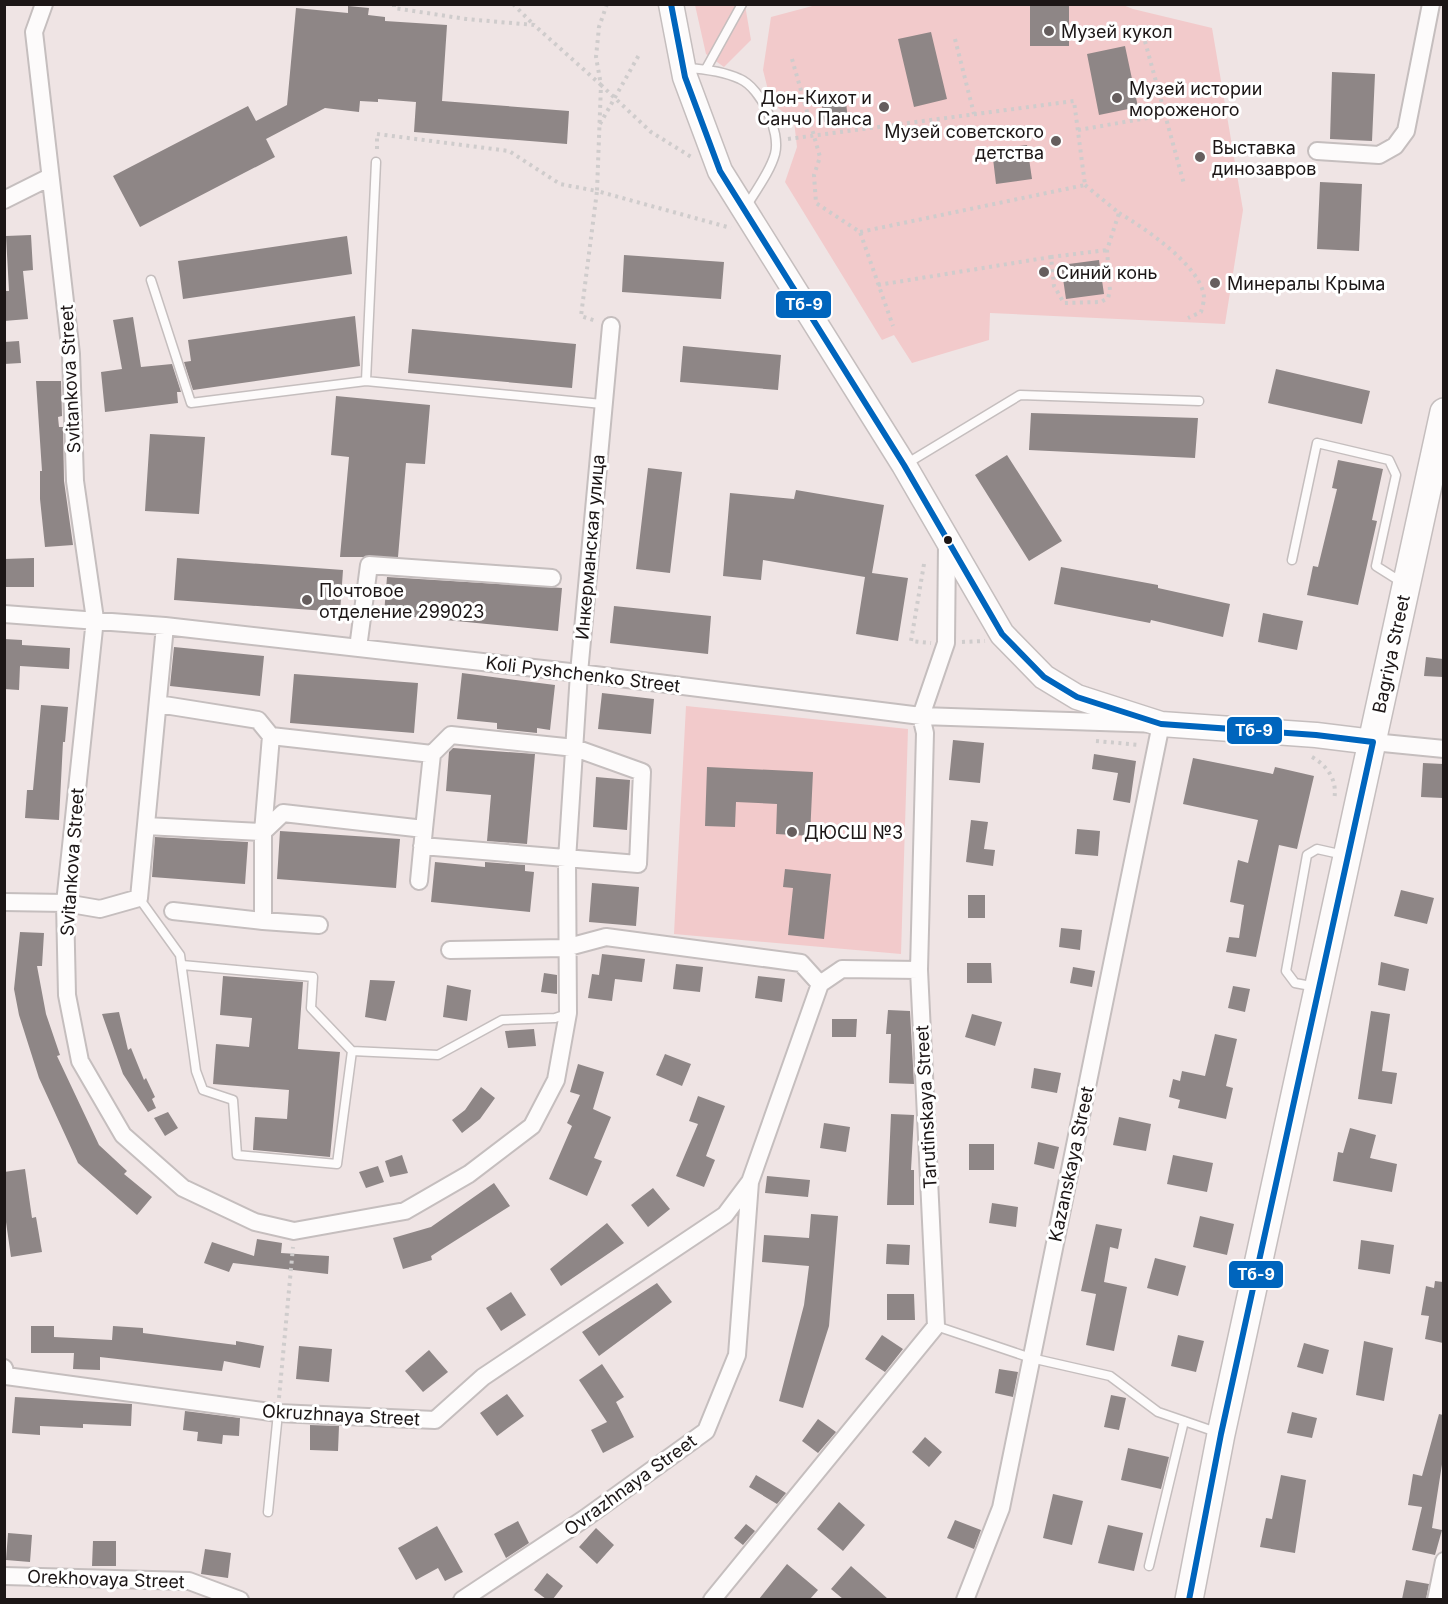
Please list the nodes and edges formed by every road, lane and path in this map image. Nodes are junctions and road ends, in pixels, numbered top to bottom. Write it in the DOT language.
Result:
graph roads {
  1 [pos="44,4"];
  2 [pos="394,4"];
  3 [pos="513,4"];
  4 [pos="607,4"];
  5 [pos="671,4"];
  6 [pos="742,4"];
  7 [pos="1431,4"];
  8 [pos="534,25"];
  9 [pos="1143,34"];
  10 [pos="955,39"];
  11 [pos="640,53"];
  12 [pos="792,59"];
  13 [pos="695,69"];
  14 [pos="601,86"];
  15 [pos="615,99"];
  16 [pos="974,114"];
  17 [pos="1166,115"];
  18 [pos="599,124"];
  19 [pos="1078,130"];
  20 [pos="815,135"];
  21 [pos="775,141"];
  22 [pos="1317,151"];
  23 [pos="693,159"];
  24 [pos="376,162"];
  25 [pos="50,177"];
  26 [pos="1184,184"];
  27 [pos="1085,185"];
  28 [pos="597,191"];
  29 [pos="4,200"];
  30 [pos="1119,213"];
  31 [pos="740,220"];
  32 [pos="860,232"];
  33 [pos="1107,250"];
  34 [pos="1051,257"];
  35 [pos="151,280"];
  36 [pos="878,285"];
  37 [pos="1188,318"];
  38 [pos="610,326"];
  39 [pos="893,326"];
  40 [pos="366,381"];
  41 [pos="1199,401"];
  42 [pos="602,404"];
  43 [pos="1443,412"];
  44 [pos="904,465"];
  45 [pos="948,539"];
  46 [pos="1292,560"];
  47 [pos="552,578"];
  48 [pos="1406,585"];
  49 [pos="4,614"];
  50 [pos="95,619"];
  51 [pos="165,626"];
  52 [pos="358,648"];
  53 [pos="579,673"];
  54 [pos="158,704"];
  55 [pos="921,716"];
  56 [pos="1161,724"];
  57 [pos="271,736"];
  58 [pos="1373,742"];
  59 [pos="575,748"];
  60 [pos="1443,749"];
  61 [pos="432,754"];
  62 [pos="146,826"];
  63 [pos="424,829"];
  64 [pos="263,832"];
  65 [pos="422,846"];
  66 [pos="1347,856"];
  67 [pos="567,860"];
  68 [pos="419,881"];
  69 [pos="139,898"];
  70 [pos="4,902"];
  71 [pos="65,903"];
  72 [pos="173,911"];
  73 [pos="263,921"];
  74 [pos="319,925"];
  75 [pos="566,948"];
  76 [pos="450,950"];
  77 [pos="182,965"];
  78 [pos="919,970"];
  79 [pos="820,984"];
  80 [pos="1319,987"];
  81 [pos="567,1013"];
  82 [pos="352,1051"];
  83 [pos="750,1182"];
  84 [pos="294,1231"];
  85 [pos="936,1326"];
  86 [pos="1031,1358"];
  87 [pos="4,1368"];
  88 [pos="278,1413"];
  89 [pos="1184,1421"];
  90 [pos="1221,1434"];
  91 [pos="268,1512"];
  92 [pos="1443,1561"];
  93 [pos="1149,1566"];
  94 [pos="4,1576"];
  95 [pos="240,1599"];
  96 [pos="462,1599"];
  97 [pos="712,1599"];
  98 [pos="965,1599"];
  99 [pos="1189,1599"];
  100 [pos="1436,1599"];
  1 -- 25 [label="street, Svitankova Street"];
  2 -- 8 [label="path"];
  3 -- 8 [label="path"];
  4 -- 14 [label="path"];
  5 -- 13 [label="main road"];
  6 -- 13 [label="lane"];
  7 -- 22 [label="street"];
  8 -- 14 [label="path"];
  9 -- 17 [label="path"];
  10 -- 16 [label="path"];
  11 -- 15 [label="path"];
  12 -- 20 [label="path"];
  13 -- 21 [label="lane"];
  13 -- 31 [label="main road"];
  14 -- 15 [label="path"];
  14 -- 18 [label="path"];
  15 -- 18 [label="path"];
  15 -- 23 [label="path"];
  16 -- 19 [label="path"];
  16 -- 20 [label="path"];
  17 -- 19 [label="path"];
  17 -- 26 [label="path"];
  18 -- 28 [label="path"];
  19 -- 27 [label="path"];
  20 -- 21 [label="path"];
  20 -- 32 [label="path"];
  21 -- 31 [label="lane"];
  24 -- 28 [label="path"];
  24 -- 40 [label="lane"];
  25 -- 29 [label="street"];
  25 -- 50 [label="street, Svitankova Street"];
  27 -- 30 [label="path"];
  27 -- 32 [label="path"];
  28 -- 31 [label="path"];
  28 -- 38 [label="path"];
  30 -- 33 [label="path"];
  30 -- 37 [label="path"];
  31 -- 44 [label="main road"];
  32 -- 36 [label="path"];
  33 -- 34 [label="path"];
  33 -- 34 [label="path"];
  34 -- 36 [label="path"];
  35 -- 40 [label="lane"];
  36 -- 39 [label="path"];
  38 -- 42 [label="street, Инкерманская улица"];
  40 -- 42 [label="lane"];
  41 -- 44 [label="lane"];
  42 -- 53 [label="street, Инкерманская улица"];
  43 -- 48 [label="main road, Bagriya Street"];
  44 -- 45 [label="main road"];
  45 -- 55 [label="street, Tarutinskaya Street"];
  45 -- 56 [label="main road"];
  46 -- 48 [label="lane"];
  47 -- 52 [label="street"];
  48 -- 58 [label="main road, Bagriya Street"];
  49 -- 50 [label="street, Koli Pyshchenko Street"];
  50 -- 51 [label="street, Koli Pyshchenko Street"];
  50 -- 71 [label="street, Svitankova Street"];
  51 -- 52 [label="street, Koli Pyshchenko Street"];
  51 -- 54 [label="street"];
  52 -- 53 [label="street, Koli Pyshchenko Street"];
  53 -- 55 [label="street, Koli Pyshchenko Street"];
  53 -- 59 [label="street, Инкерманская улица"];
  54 -- 57 [label="street"];
  54 -- 62 [label="street"];
  55 -- 56 [label="street, Koli Pyshchenko Street"];
  55 -- 78 [label="street, Tarutinskaya Street"];
  56 -- 58 [label="main road"];
  56 -- 86 [label="street, Kazanskaya Street"];
  57 -- 61 [label="street"];
  57 -- 64 [label="street"];
  58 -- 60 [label="street"];
  58 -- 66 [label="main road, Bagriya Street"];
  59 -- 61 [label="street"];
  59 -- 67 [label="street, Инкерманская улица"];
  59 -- 67 [label="street"];
  61 -- 63 [label="street"];
  62 -- 64 [label="street"];
  62 -- 69 [label="street"];
  63 -- 64 [label="street"];
  63 -- 65 [label="street"];
  64 -- 73 [label="street"];
  65 -- 67 [label="street"];
  65 -- 68 [label="street"];
  66 -- 80 [label="main road, Bagriya Street"];
  66 -- 80 [label="lane"];
  67 -- 75 [label="street, Инкерманская улица"];
  69 -- 71 [label="street"];
  69 -- 77 [label="lane"];
  70 -- 71 [label="street"];
  71 -- 84 [label="street, Svitankova Street"];
  72 -- 73 [label="street"];
  73 -- 74 [label="street"];
  75 -- 76 [label="street"];
  75 -- 79 [label="street"];
  75 -- 81 [label="street, Svitankova Street"];
  77 -- 82 [label="lane"];
  77 -- 82 [label="lane"];
  78 -- 79 [label="street"];
  78 -- 85 [label="street, Tarutinskaya Street"];
  79 -- 83 [label="street"];
  80 -- 90 [label="main road, Bagriya Street"];
  81 -- 82 [label="lane"];
  81 -- 84 [label="street, Svitankova Street"];
  83 -- 88 [label="street, Okruzhnaya Street"];
  83 -- 96 [label="street, Ovrazhnaya Street"];
  84 -- 88 [label="path"];
  85 -- 86 [label="lane"];
  85 -- 97 [label="street"];
  86 -- 89 [label="lane"];
  86 -- 98 [label="street, Kazanskaya Street"];
  87 -- 88 [label="street, Okruzhnaya Street"];
  88 -- 91 [label="lane"];
  89 -- 90 [label="lane"];
  89 -- 93 [label="lane"];
  90 -- 99 [label="main road, Bagriya Street"];
  92 -- 100 [label="street"];
  94 -- 95 [label="street, Orekhovaya Street"];
}
